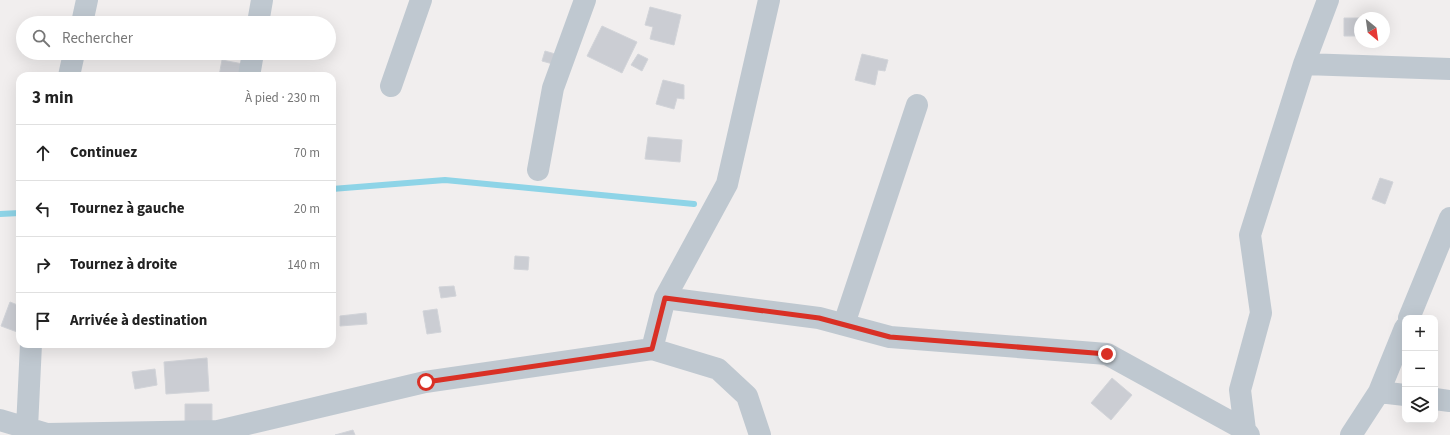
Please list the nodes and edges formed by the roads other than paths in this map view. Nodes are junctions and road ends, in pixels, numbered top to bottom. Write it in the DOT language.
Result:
graph roads {
  1 [pos="87,0"];
  2 [pos="262,0"];
  3 [pos="421,0"];
  4 [pos="585,0"];
  5 [pos="769,0"];
  6 [pos="1328,0"];
  7 [pos="84,16"];
  8 [pos="259,16"];
  9 [pos="72,60"];
  10 [pos="252,60"];
  11 [pos="1304,64"];
  12 [pos="1450,69"];
  13 [pos="70,72"];
  14 [pos="250,72"];
  15 [pos="391,86"];
  16 [pos="917,105"];
  17 [pos="538,170"];
  18 [pos="1450,218"];
  19 [pos="665,298"];
  20 [pos="1410,315"];
  21 [pos="844,324"];
  22 [pos="1402,335"];
  23 [pos="31,348"];
  24 [pos="652,349"];
  25 [pos="1379,392"];
  26 [pos="1402,395"];
  27 [pos="1438,399"];
  28 [pos="1450,401"];
  29 [pos="0,420"];
  30 [pos="40,432"];
  31 [pos="1247,433"];
  32 [pos="760,435"];
  33 [pos="1351,435"];
  1 -- 7 [label="street"];
  2 -- 8 [label="street"];
  3 -- 15 [label="street"];
  4 -- 17 [label="street"];
  5 -- 19 [label="street"];
  6 -- 11 [label="street"];
  9 -- 13 [label="street"];
  10 -- 14 [label="street"];
  11 -- 12 [label="street"];
  11 -- 31 [label="street"];
  16 -- 21 [label="street"];
  18 -- 20 [label="street"];
  19 -- 21 [label="street"];
  19 -- 24 [label="street"];
  21 -- 31 [label="street"];
  22 -- 25 [label="street"];
  23 -- 30 [label="street"];
  24 -- 30 [label="street"];
  24 -- 32 [label="street"];
  25 -- 26 [label="street"];
  25 -- 33 [label="street"];
  27 -- 28 [label="street"];
  29 -- 30 [label="street"];
}
